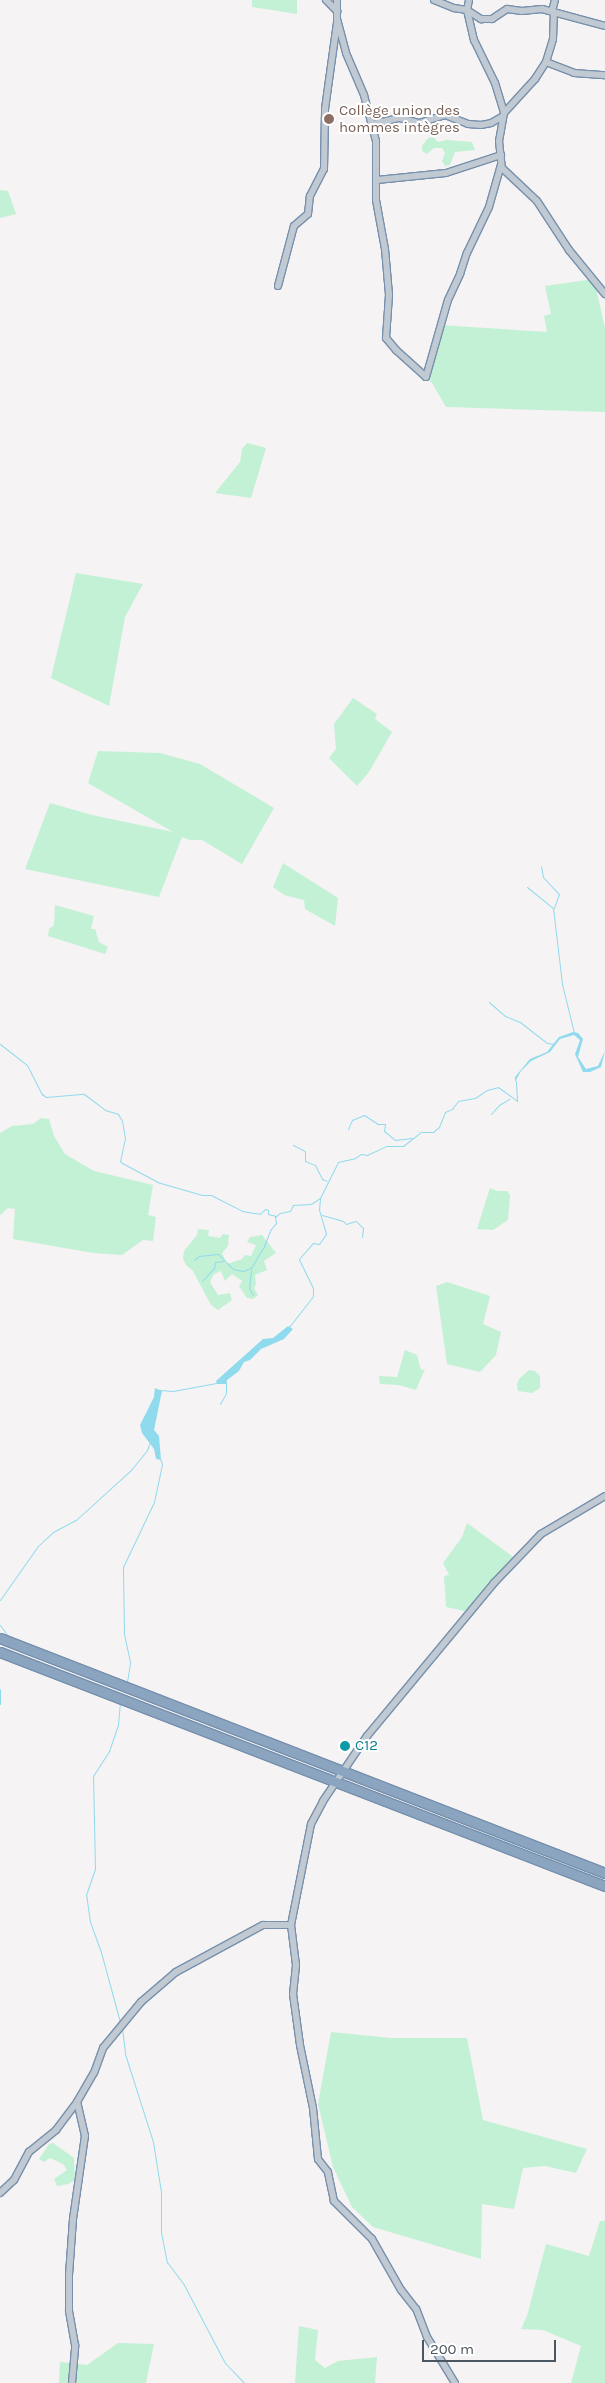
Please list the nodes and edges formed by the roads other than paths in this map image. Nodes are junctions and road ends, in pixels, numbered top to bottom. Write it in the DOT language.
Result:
graph roads {
  1 [pos="326,0"];
  2 [pos="336,0"];
  3 [pos="434,0"];
  4 [pos="469,0"];
  5 [pos="555,0"];
  6 [pos="467,10"];
  7 [pos="337,11"];
  8 [pos="553,12"];
  9 [pos="338,19"];
  10 [pos="605,26"];
  11 [pos="546,62"];
  12 [pos="605,75"];
  13 [pos="503,115"];
  14 [pos="373,124"];
  15 [pos="501,155"];
  16 [pos="501,165"];
  17 [pos="377,180"];
  18 [pos="278,286"];
  19 [pos="604,290"];
  20 [pos="605,1496"];
  21 [pos="0,1638"];
  22 [pos="0,1652"];
  23 [pos="336,1782"];
  24 [pos="605,1873"];
  25 [pos="605,1886"];
  26 [pos="291,1925"];
  27 [pos="77,2102"];
  28 [pos="0,2193"];
  29 [pos="72,2383"];
  30 [pos="455,2383"];
  1 -- 7 [label="street"];
  2 -- 7 [label="street"];
  3 -- 6 [label="street"];
  4 -- 6 [label="street"];
  5 -- 8 [label="street"];
  6 -- 8 [label="street"];
  6 -- 13 [label="street"];
  7 -- 9 [label="street"];
  8 -- 10 [label="street"];
  8 -- 11 [label="street"];
  9 -- 14 [label="street"];
  9 -- 18 [label="street"];
  11 -- 12 [label="street"];
  11 -- 13 [label="street"];
  13 -- 14 [label="street"];
  13 -- 15 [label="street"];
  14 -- 17 [label="street"];
  15 -- 16 [label="street"];
  15 -- 17 [label="street"];
  16 -- 17 [label="street"];
  16 -- 19 [label="street"];
  20 -- 23 [label="street"];
  21 -- 24 [label="highway"];
  22 -- 23 [label="highway"];
  23 -- 25 [label="highway"];
  23 -- 26 [label="street"];
  26 -- 27 [label="street"];
  26 -- 30 [label="street"];
  27 -- 28 [label="street"];
  27 -- 29 [label="street"];
}
